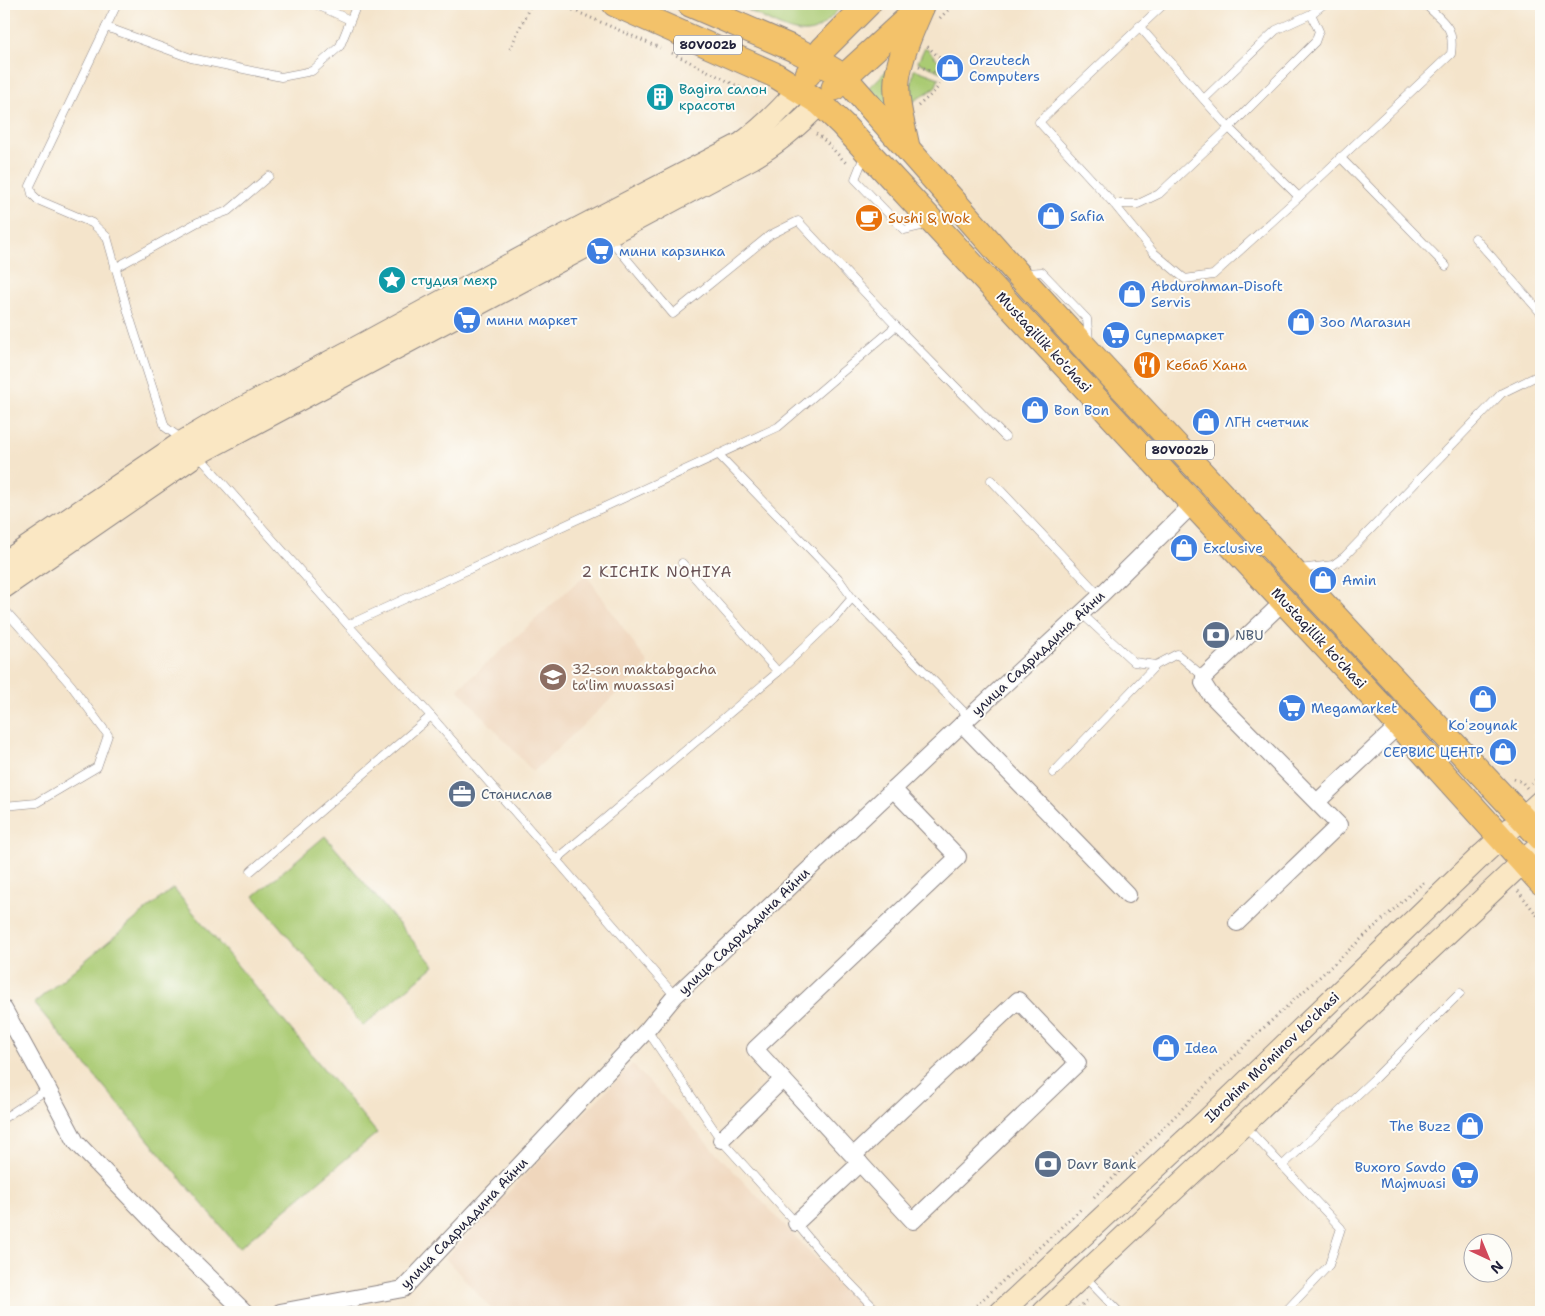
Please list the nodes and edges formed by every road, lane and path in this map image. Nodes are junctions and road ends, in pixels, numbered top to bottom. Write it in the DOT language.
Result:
graph roads {
  1 [pos="117,4"];
  2 [pos="315,4"];
  3 [pos="357,4"];
  4 [pos="531,4"];
  5 [pos="559,4"];
  6 [pos="615,4"];
  7 [pos="727,4"];
  8 [pos="868,4"];
  9 [pos="954,4"];
  10 [pos="1164,4"];
  11 [pos="1324,4"];
  12 [pos="1425,4"];
  13 [pos="693,5"];
  14 [pos="927,11"];
  15 [pos="1311,14"];
  16 [pos="350,20"];
  17 [pos="106,26"];
  18 [pos="1139,26"];
  19 [pos="922,40"];
  20 [pos="510,49"];
  21 [pos="816,60"];
  22 [pos="912,63"];
  23 [pos="943,76"];
  24 [pos="844,77"];
  25 [pos="799,89"];
  26 [pos="756,96"];
  27 [pos="1204,99"];
  28 [pos="820,103"];
  29 [pos="918,106"];
  30 [pos="1229,128"];
  31 [pos="908,149"];
  32 [pos="1340,158"];
  33 [pos="269,176"];
  34 [pos="1299,197"];
  35 [pos="1114,204"];
  36 [pos="607,236"];
  37 [pos="1474,238"];
  38 [pos="1446,266"];
  39 [pos="115,268"];
  40 [pos="1541,313"];
  41 [pos="896,326"];
  42 [pos="1541,374"];
  43 [pos="1005,437"];
  44 [pos="190,448"];
  45 [pos="718,454"];
  46 [pos="991,480"];
  47 [pos="1193,504"];
  48 [pos="4,563"];
  49 [pos="682,564"];
  50 [pos="1292,570"];
  51 [pos="4,587"];
  52 [pos="1100,596"];
  53 [pos="852,598"];
  54 [pos="1284,601"];
  55 [pos="4,609"];
  56 [pos="1081,613"];
  57 [pos="348,624"];
  58 [pos="1156,665"];
  59 [pos="778,672"];
  60 [pos="1204,677"];
  61 [pos="432,716"];
  62 [pos="966,720"];
  63 [pos="1399,725"];
  64 [pos="1053,773"];
  65 [pos="1506,775"];
  66 [pos="1541,775"];
  67 [pos="893,789"];
  68 [pos="1541,801"];
  69 [pos="1317,802"];
  70 [pos="4,806"];
  71 [pos="1522,818"];
  72 [pos="1500,838"];
  73 [pos="1541,838"];
  74 [pos="1541,845"];
  75 [pos="556,860"];
  76 [pos="1523,862"];
  77 [pos="251,871"];
  78 [pos="1429,877"];
  79 [pos="1541,882"];
  80 [pos="1128,895"];
  81 [pos="1237,923"];
  82 [pos="1460,993"];
  83 [pos="675,996"];
  84 [pos="4,1009"];
  85 [pos="647,1030"];
  86 [pos="783,1079"];
  87 [pos="48,1089"];
  88 [pos="4,1118"];
  89 [pos="1243,1125"];
  90 [pos="721,1140"];
  91 [pos="856,1159"];
  92 [pos="1282,1166"];
  93 [pos="1094,1197"];
  94 [pos="1086,1204"];
  95 [pos="796,1223"];
  96 [pos="1084,1275"];
  97 [pos="245,1312"];
  98 [pos="280,1312"];
  99 [pos="878,1312"];
  100 [pos="969,1312"];
  101 [pos="1001,1312"];
  102 [pos="1044,1312"];
  103 [pos="1119,1312"];
  104 [pos="1284,1312"];
  1 -- 17 [label="lane"];
  2 -- 16 [label="lane"];
  3 -- 16 [label="lane"];
  4 -- 20 [label="path"];
  5 -- 26 [label="path"];
  6 -- 25 [label="main road, Mustaqillik ko'chasi / 80V002b"];
  7 -- 13 [label="main road"];
  8 -- 21 [label="main road"];
  9 -- 14 [label="path"];
  10 -- 18 [label="lane"];
  11 -- 15 [label="lane"];
  12 -- 32 [label="lane"];
  13 -- 21 [label="main road, Mustaqillik ko'chasi / 80V002b"];
  14 -- 24 [label="main road"];
  14 -- 31 [label="main road"];
  15 -- 27 [label="lane"];
  15 -- 30 [label="lane"];
  16 -- 17 [label="lane"];
  17 -- 39 [label="lane"];
  18 -- 27 [label="lane"];
  18 -- 35 [label="lane"];
  19 -- 23 [label="path"];
  21 -- 24 [label="main road, Mustaqillik ko'chasi / 80V002b"];
  21 -- 25 [label="main road"];
  22 -- 23 [label="path"];
  23 -- 29 [label="path"];
  24 -- 28 [label="main road"];
  24 -- 31 [label="main road, Mustaqillik ko'chasi / 80V002b"];
  25 -- 28 [label="main road, Mustaqillik ko'chasi / 80V002b"];
  25 -- 44 [label="main road"];
  27 -- 30 [label="lane"];
  28 -- 36 [label="main road"];
  28 -- 47 [label="main road, Mustaqillik ko'chasi / 80V002b"];
  30 -- 34 [label="lane"];
  30 -- 35 [label="lane"];
  31 -- 50 [label="main road, Mustaqillik ko'chasi / 80V002b"];
  32 -- 34 [label="lane"];
  32 -- 38 [label="lane"];
  33 -- 39 [label="lane"];
  34 -- 35 [label="lane"];
  36 -- 41 [label="lane"];
  36 -- 44 [label="main road"];
  37 -- 40 [label="lane"];
  39 -- 44 [label="lane"];
  41 -- 43 [label="lane"];
  41 -- 45 [label="lane"];
  42 -- 50 [label="lane"];
  44 -- 48 [label="main road"];
  44 -- 51 [label="main road"];
  44 -- 57 [label="lane"];
  45 -- 53 [label="lane"];
  45 -- 57 [label="lane"];
  46 -- 52 [label="lane"];
  47 -- 52 [label="street, улица Садриддина Айни"];
  47 -- 54 [label="main road, Mustaqillik ko'chasi / 80V002b"];
  49 -- 59 [label="lane"];
  50 -- 71 [label="main road, Mustaqillik ko'chasi / 80V002b"];
  52 -- 56 [label="street, улица Садриддина Айни"];
  53 -- 59 [label="lane"];
  53 -- 62 [label="lane"];
  54 -- 60 [label="street"];
  54 -- 63 [label="main road, Mustaqillik ko'chasi / 80V002b"];
  55 -- 70 [label="lane"];
  56 -- 58 [label="lane"];
  56 -- 62 [label="street, улица Садриддина Айни"];
  57 -- 61 [label="lane"];
  58 -- 60 [label="lane"];
  58 -- 64 [label="lane"];
  59 -- 75 [label="lane"];
  60 -- 69 [label="street"];
  61 -- 75 [label="lane"];
  61 -- 77 [label="lane"];
  62 -- 67 [label="street, улица Садриддина Айни"];
  62 -- 80 [label="street"];
  63 -- 69 [label="street"];
  63 -- 72 [label="main road, Mustaqillik ko'chasi / 80V002b"];
  65 -- 66 [label="path"];
  67 -- 83 [label="street, улица Садриддина Айни"];
  67 -- 86 [label="street"];
  68 -- 71 [label="main road, Ibrohim Mo'minov ko'chasi"];
  69 -- 81 [label="street"];
  71 -- 72 [label="main road, Ibrohim Mo'minov ko'chasi"];
  71 -- 73 [label="main road, Mustaqillik ko'chasi"];
  72 -- 76 [label="main road, Mustaqillik ko'chasi"];
  72 -- 101 [label="main road, Ibrohim Mo'minov ko'chasi"];
  74 -- 76 [label="main road, Ibrohim Mo'minov ko'chasi"];
  75 -- 83 [label="lane"];
  76 -- 79 [label="main road, Mustaqillik ko'chasi"];
  76 -- 89 [label="main road, Ibrohim Mo'minov ko'chasi"];
  78 -- 93 [label="path"];
  82 -- 92 [label="lane"];
  83 -- 85 [label="street, улица Садриддина Айни"];
  84 -- 87 [label="street"];
  85 -- 90 [label="lane"];
  85 -- 98 [label="street, улица Садриддина Айни"];
  86 -- 90 [label="street"];
  86 -- 91 [label="street"];
  87 -- 88 [label="lane"];
  87 -- 97 [label="street"];
  89 -- 92 [label="lane"];
  89 -- 96 [label="main road, Ibrohim Mo'minov ko'chasi"];
  90 -- 95 [label="lane"];
  91 -- 91 [label="street"];
  91 -- 95 [label="street"];
  92 -- 104 [label="lane"];
  94 -- 100 [label="path"];
  95 -- 99 [label="lane"];
  96 -- 102 [label="main road, Ibrohim Mo'minov ko'chasi"];
  96 -- 103 [label="lane"];
}
